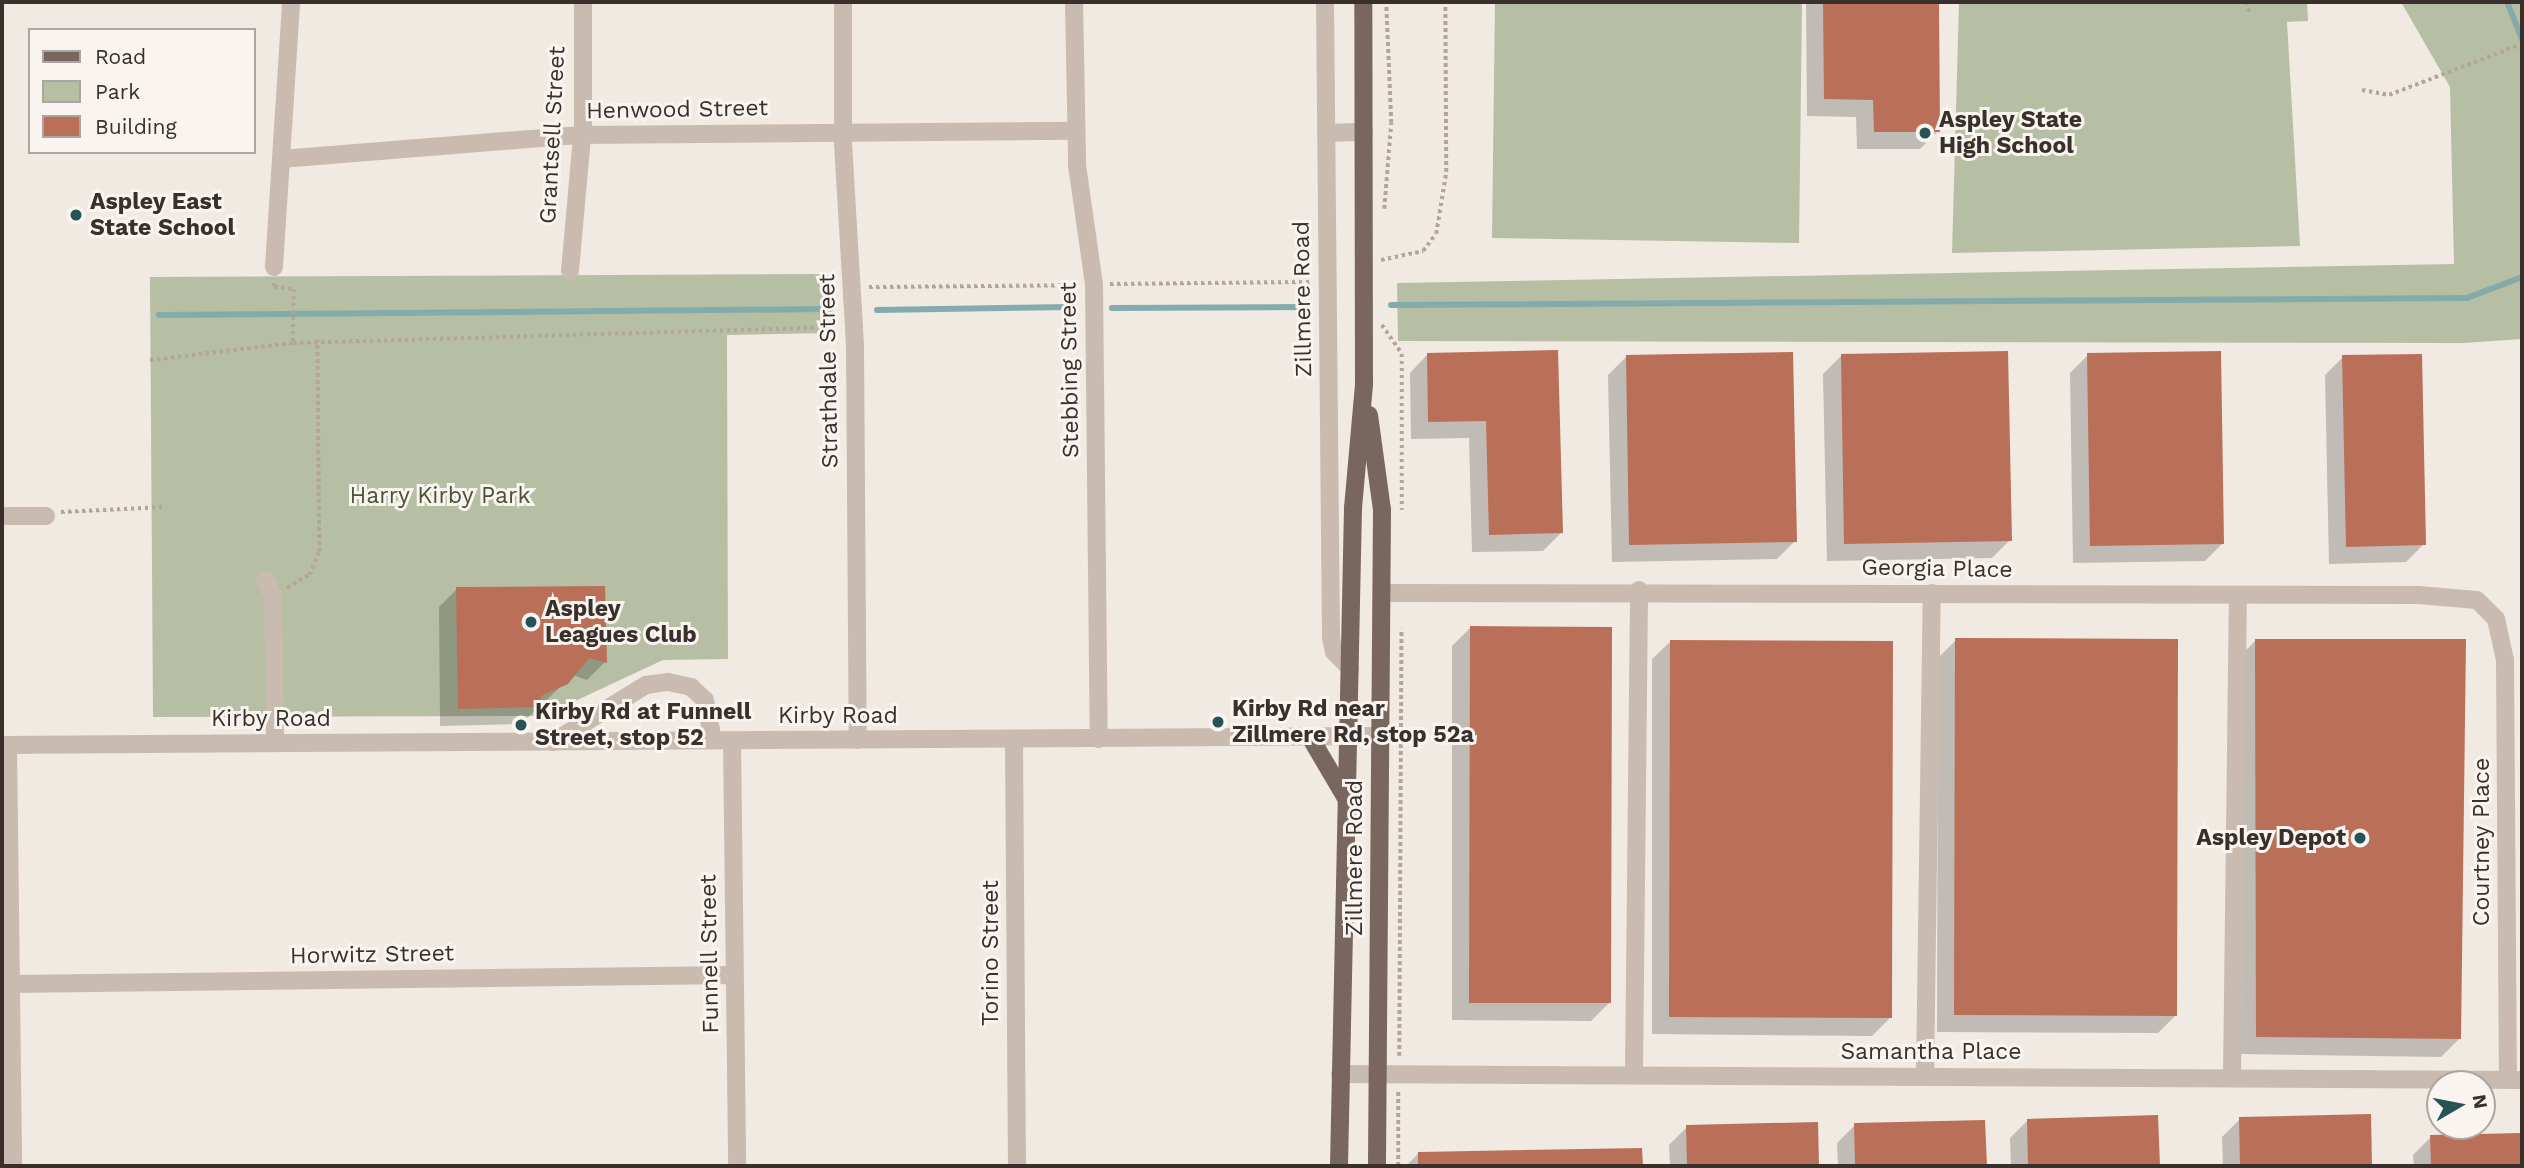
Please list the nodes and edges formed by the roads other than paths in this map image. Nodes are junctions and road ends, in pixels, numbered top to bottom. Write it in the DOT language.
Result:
graph roads {
  1 [pos="291,2"];
  2 [pos="583,2"];
  3 [pos="843,2"];
  4 [pos="1074,2"];
  5 [pos="1325,2"];
  6 [pos="1363,2"];
  7 [pos="1075,131"];
  8 [pos="1364,132"];
  9 [pos="844,133"];
  10 [pos="1326,133"];
  11 [pos="581,135"];
  12 [pos="281,159"];
  13 [pos="274,267"];
  14 [pos="570,271"];
  15 [pos="1364,384"];
  16 [pos="2,516"];
  17 [pos="46,516"];
  18 [pos="269,588"];
  19 [pos="1639,590"];
  20 [pos="1382,593"];
  21 [pos="1932,593"];
  22 [pos="2238,597"];
  23 [pos="2488,608"];
  24 [pos="1350,668"];
  25 [pos="1380,736"];
  26 [pos="1310,737"];
  27 [pos="1346,737"];
  28 [pos="1099,739"];
  29 [pos="713,740"];
  30 [pos="858,740"];
  31 [pos="1014,740"];
  32 [pos="732,741"];
  33 [pos="554,742"];
  34 [pos="275,743"];
  35 [pos="5,745"];
  36 [pos="1346,798"];
  37 [pos="734,975"];
  38 [pos="11,984"];
  39 [pos="1378,1073"];
  40 [pos="1634,1073"];
  41 [pos="1340,1074"];
  42 [pos="1925,1076"];
  43 [pos="2232,1078"];
  44 [pos="2515,1080"];
  45 [pos="13,1166"];
  46 [pos="737,1166"];
  47 [pos="1017,1166"];
  48 [pos="1339,1166"];
  49 [pos="1377,1166"];
  1 -- 12 [label="street"];
  2 -- 11 [label="street, Grantsell Street"];
  3 -- 9 [label="street, Strathdale Street"];
  4 -- 7 [label="street, Stebbing Street"];
  5 -- 10 [label="street, Zillmere Road"];
  6 -- 8 [label="main road, Zillmere Road"];
  7 -- 9 [label="street, Henwood Street"];
  7 -- 28 [label="street, Stebbing Street"];
  8 -- 10 [label="street"];
  8 -- 15 [label="main road, Zillmere Road"];
  9 -- 11 [label="street, Henwood Street"];
  9 -- 30 [label="street, Strathdale Street"];
  10 -- 24 [label="street, Zillmere Road"];
  11 -- 12 [label="street, Henwood Street"];
  11 -- 14 [label="street, Grantsell Street"];
  12 -- 13 [label="street"];
  15 -- 20 [label="main road, Zillmere Road"];
  15 -- 24 [label="main road, Zillmere Road"];
  16 -- 17 [label="street"];
  18 -- 34 [label="street"];
  19 -- 20 [label="street, Georgia Place"];
  19 -- 21 [label="street, Georgia Place"];
  19 -- 40 [label="street"];
  20 -- 25 [label="main road, Zillmere Road"];
  21 -- 22 [label="street, Georgia Place"];
  21 -- 42 [label="street"];
  22 -- 23 [label="street, Georgia Place"];
  22 -- 43 [label="street"];
  23 -- 44 [label="street, Courtney Place"];
  24 -- 27 [label="main road, Zillmere Road"];
  25 -- 27 [label="street, Kirby Road"];
  25 -- 39 [label="main road, Zillmere Road"];
  26 -- 27 [label="street, Kirby Road"];
  26 -- 28 [label="street, Kirby Road"];
  26 -- 36 [label="main road"];
  27 -- 36 [label="main road, Zillmere Road"];
  28 -- 31 [label="street, Kirby Road"];
  29 -- 32 [label="street, Kirby Road"];
  29 -- 33 [label="street, Kirby Road"];
  29 -- 33 [label="street"];
  30 -- 31 [label="street, Kirby Road"];
  30 -- 32 [label="street, Kirby Road"];
  31 -- 47 [label="street, Torino Street"];
  32 -- 37 [label="street, Funnell Street"];
  33 -- 34 [label="street, Kirby Road"];
  34 -- 35 [label="street, Kirby Road"];
  35 -- 38 [label="street"];
  36 -- 41 [label="main road, Zillmere Road"];
  37 -- 38 [label="street, Horwitz Street"];
  37 -- 46 [label="street, Funnell Street"];
  38 -- 45 [label="street"];
  39 -- 40 [label="street, Samantha Place"];
  39 -- 41 [label="street, Samantha Place"];
  39 -- 49 [label="main road, Zillmere Road"];
  40 -- 42 [label="street, Samantha Place"];
  41 -- 48 [label="main road, Zillmere Road"];
  42 -- 43 [label="street, Samantha Place"];
  43 -- 44 [label="street, Samantha Place"];
}
